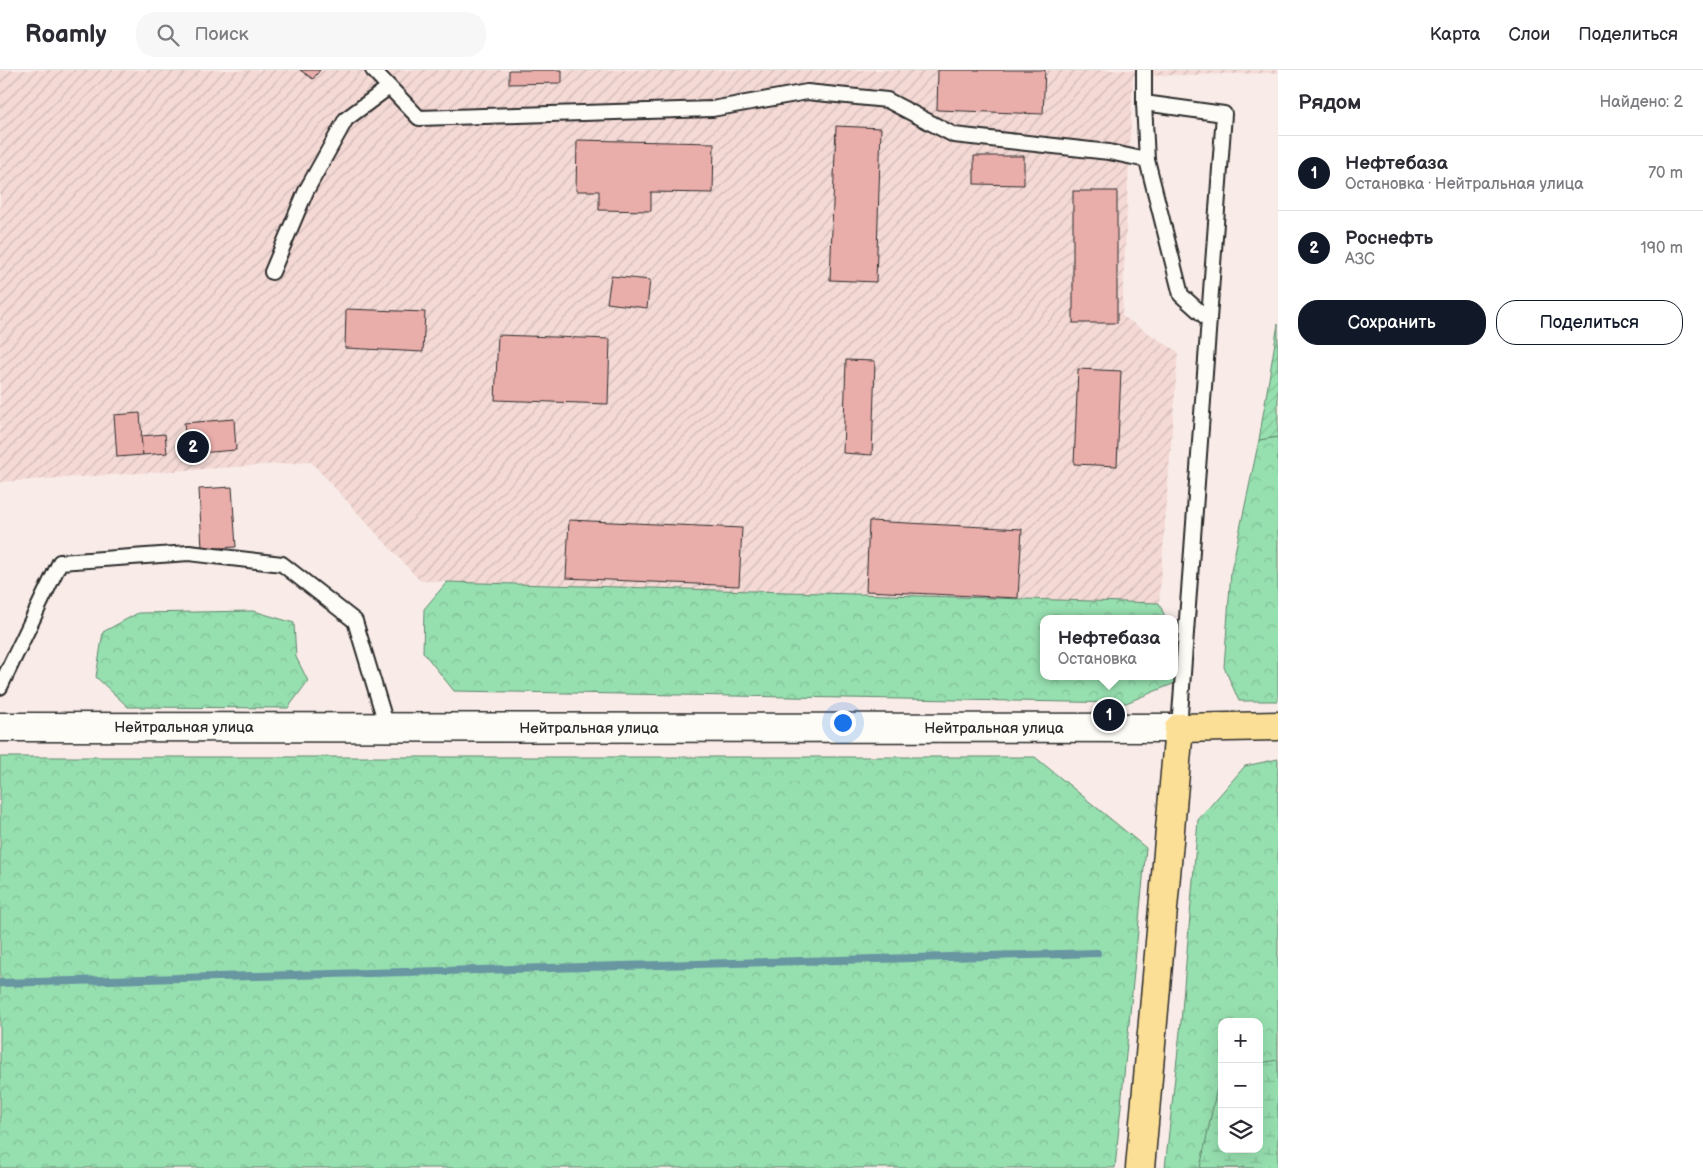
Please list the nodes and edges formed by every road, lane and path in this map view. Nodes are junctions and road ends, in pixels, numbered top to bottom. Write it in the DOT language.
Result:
graph roads {
  1 [pos="373,70"];
  2 [pos="1144,70"];
  3 [pos="389,87"];
  4 [pos="1144,103"];
  5 [pos="1147,160"];
  6 [pos="272,272"];
  7 [pos="1209,320"];
  8 [pos="0,687"];
  9 [pos="0,726"];
  10 [pos="1278,726"];
  11 [pos="388,727"];
  12 [pos="1179,728"];
  13 [pos="1140,1168"];
  1 -- 3 [label="lane"];
  2 -- 4 [label="lane"];
  3 -- 5 [label="lane"];
  3 -- 6 [label="lane"];
  4 -- 5 [label="lane"];
  4 -- 7 [label="lane"];
  5 -- 7 [label="lane"];
  7 -- 12 [label="lane"];
  8 -- 11 [label="lane"];
  9 -- 11 [label="main road, Нейтральная улица"];
  10 -- 12 [label="main road"];
  11 -- 12 [label="main road, Нейтральная улица"];
  12 -- 13 [label="main road"];
}
